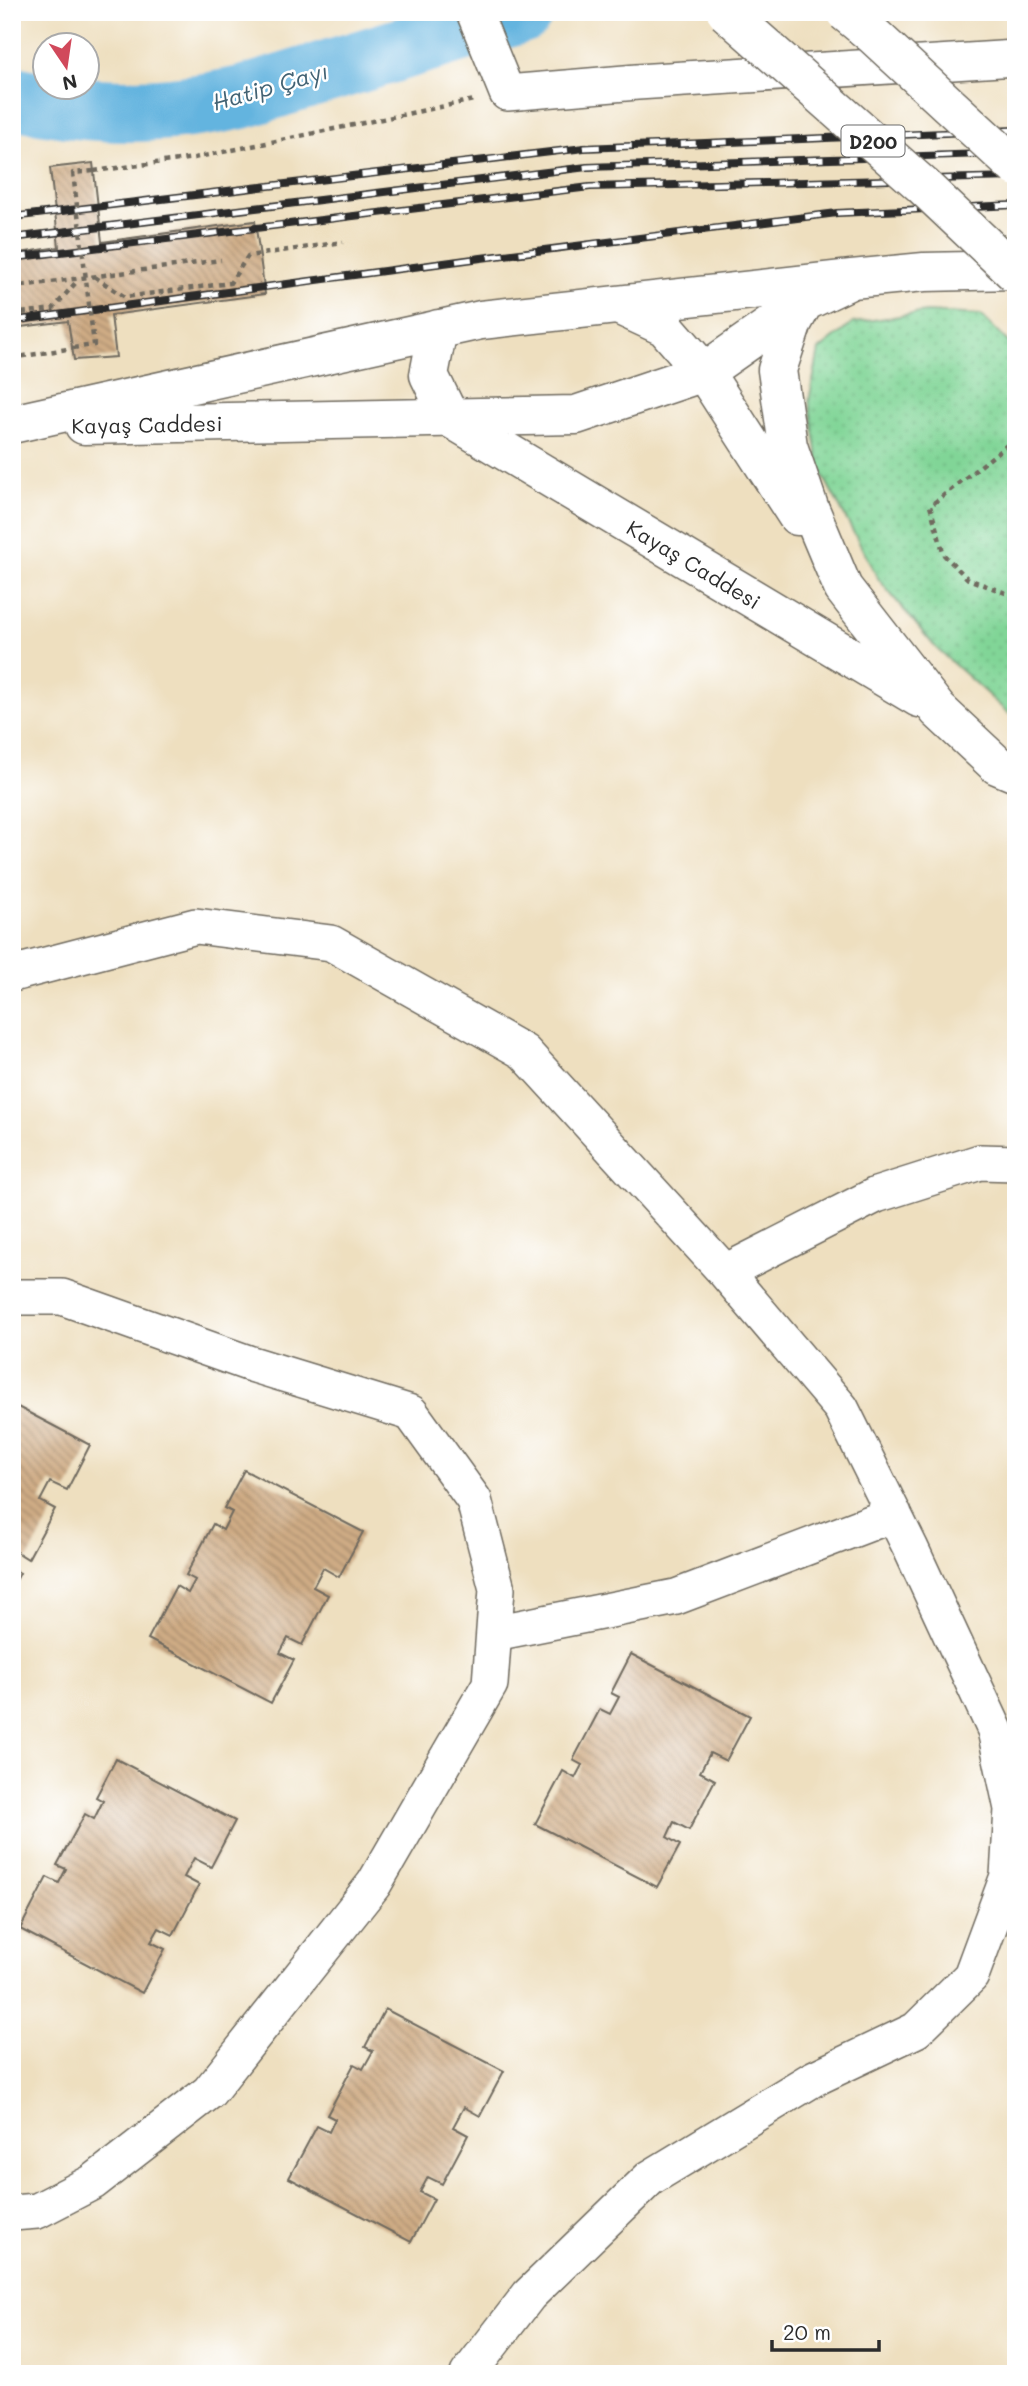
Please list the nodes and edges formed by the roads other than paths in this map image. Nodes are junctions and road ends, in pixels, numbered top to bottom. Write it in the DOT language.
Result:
graph roads {
  1 [pos="474,12"];
  2 [pos="726,12"];
  3 [pos="845,12"];
  4 [pos="1016,58"];
  5 [pos="1016,167"];
  6 [pos="1016,272"];
  7 [pos="852,279"];
  8 [pos="804,302"];
  9 [pos="618,304"];
  10 [pos="438,329"];
  11 [pos="704,372"];
  12 [pos="450,418"];
  13 [pos="12,425"];
  14 [pos="843,588"];
  15 [pos="939,710"];
  16 [pos="1016,773"];
  17 [pos="12,974"];
  18 [pos="1016,1163"];
  19 [pos="725,1272"];
  20 [pos="12,1297"];
  21 [pos="894,1514"];
  22 [pos="494,1633"];
  23 [pos="12,2213"];
  24 [pos="468,2374"];
  1 -- 4 [label="street"];
  2 -- 6 [label="main road, D200, bridge"];
  3 -- 5 [label="main road, bridge"];
  6 -- 7 [label="main road, Kayaş Caddesi"];
  7 -- 8 [label="main road, Kayaş Caddesi"];
  7 -- 9 [label="main road"];
  8 -- 11 [label="main road, Kayaş Caddesi"];
  8 -- 14 [label="main road, Kayaş Caddesi"];
  9 -- 10 [label="main road"];
  9 -- 11 [label="main road"];
  10 -- 12 [label="main road"];
  10 -- 13 [label="main road"];
  11 -- 12 [label="main road, Kayaş Caddesi"];
  11 -- 14 [label="main road"];
  12 -- 13 [label="main road, Kayaş Caddesi"];
  12 -- 15 [label="main road, Kayaş Caddesi"];
  14 -- 15 [label="main road, Kayaş Caddesi"];
  15 -- 16 [label="main road, Kayaş Caddesi"];
  17 -- 19 [label="street"];
  18 -- 19 [label="street"];
  19 -- 21 [label="street"];
  20 -- 22 [label="street"];
  21 -- 22 [label="street"];
  21 -- 24 [label="street"];
  22 -- 23 [label="street"];
}
